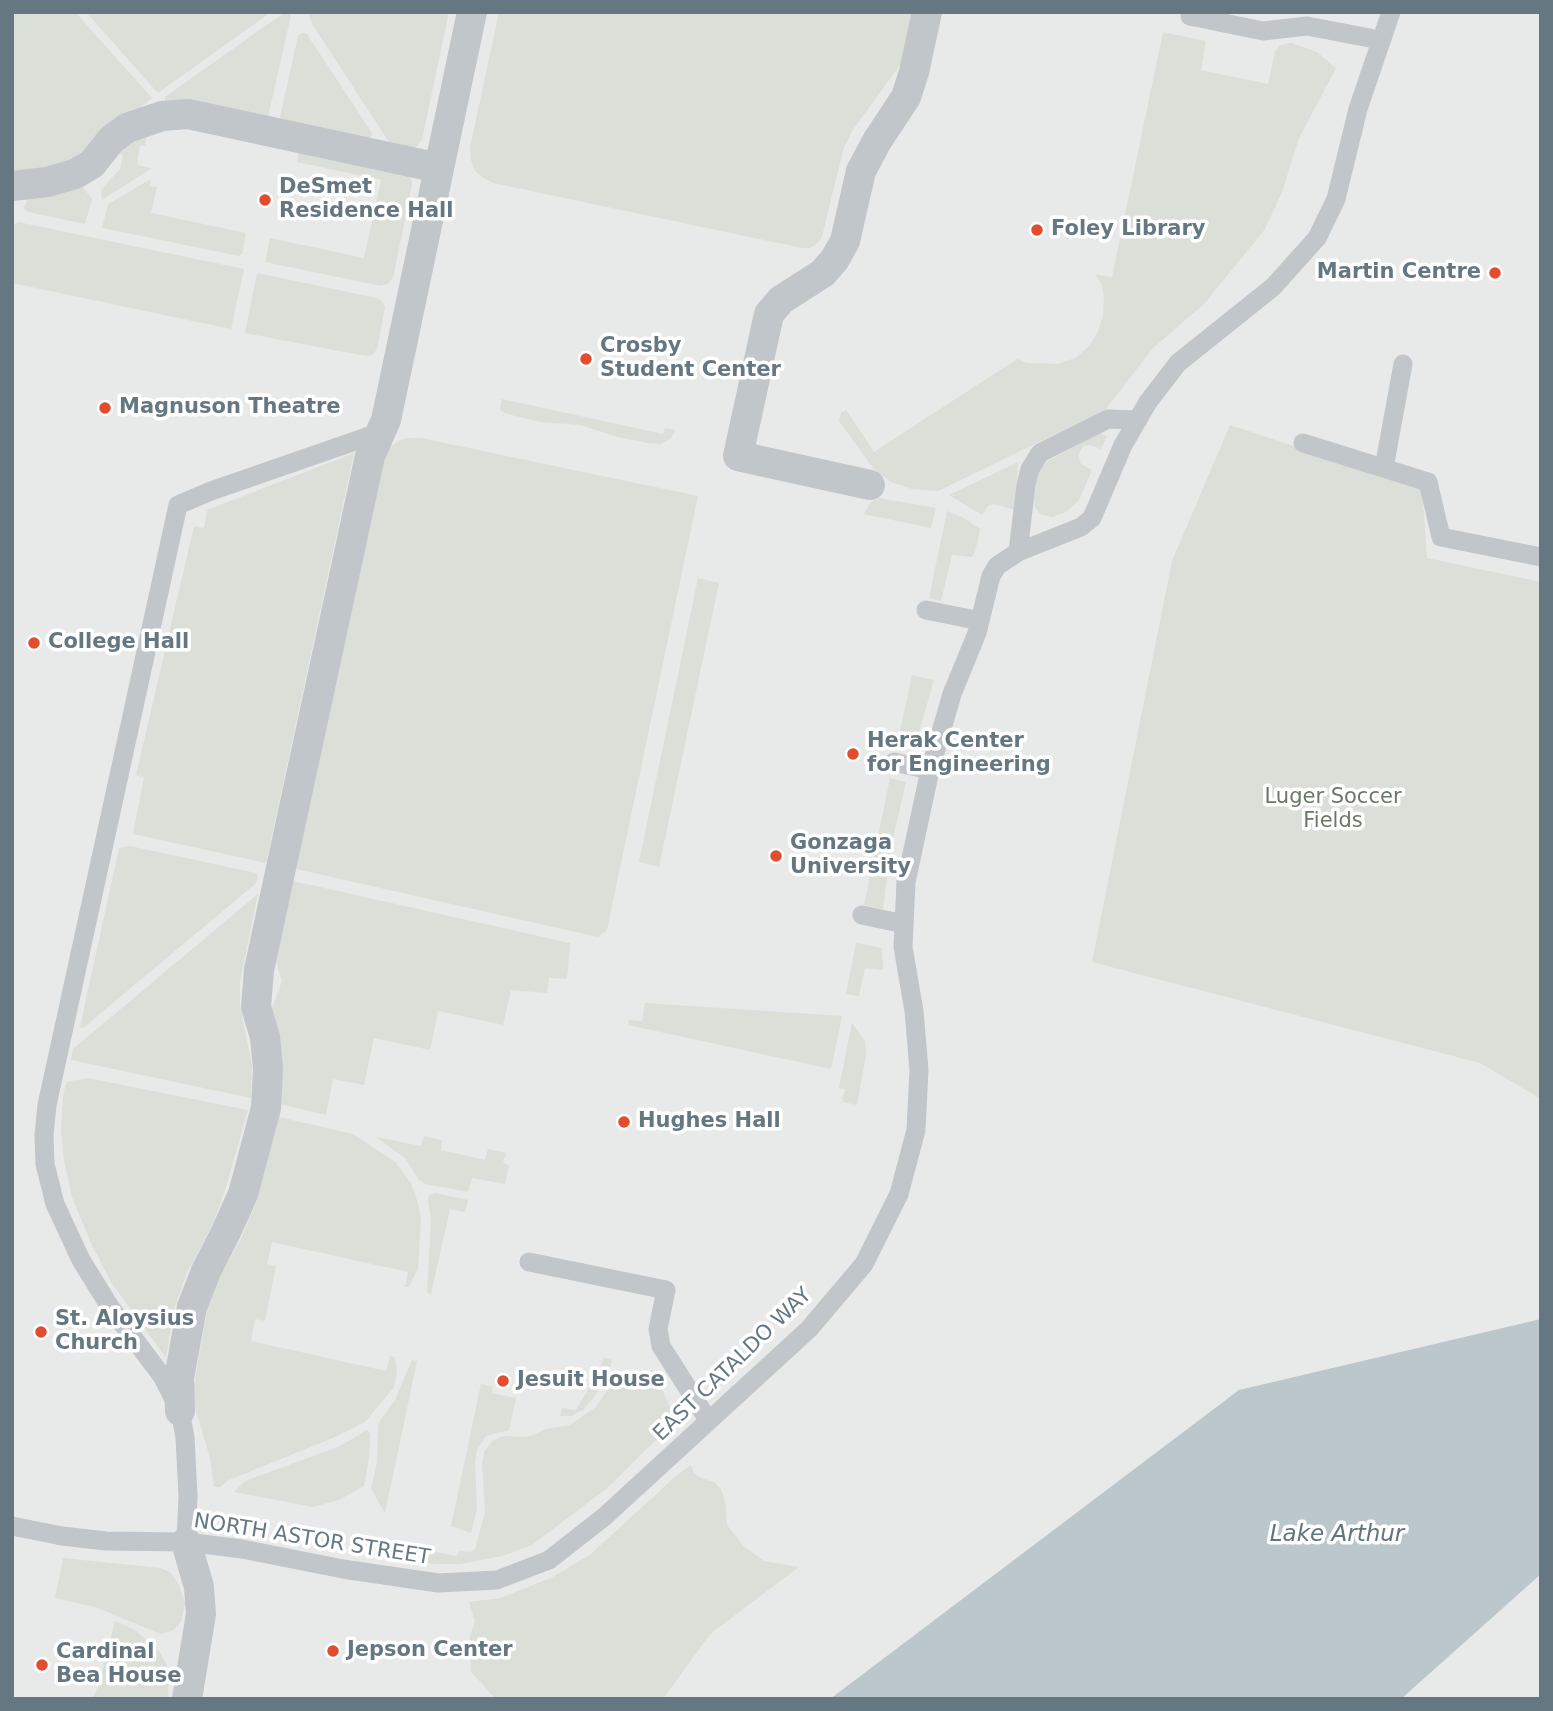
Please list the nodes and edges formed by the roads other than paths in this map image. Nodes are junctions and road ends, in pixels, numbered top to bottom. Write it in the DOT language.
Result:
graph roads {
  1 [pos="471,12"];
  2 [pos="927,12"];
  3 [pos="1391,12"];
  4 [pos="1190,16"];
  5 [pos="1380,40"];
  6 [pos="439,168"];
  7 [pos="12,186"];
  8 [pos="1404,364"];
  9 [pos="1138,420"];
  10 [pos="381,432"];
  11 [pos="1303,443"];
  12 [pos="1384,468"];
  13 [pos="870,485"];
  14 [pos="1018,552"];
  15 [pos="1541,557"];
  16 [pos="926,610"];
  17 [pos="980,621"];
  18 [pos="894,762"];
  19 [pos="930,769"];
  20 [pos="862,915"];
  21 [pos="904,924"];
  22 [pos="529,1262"];
  23 [pos="180,1411"];
  24 [pos="708,1420"];
  25 [pos="12,1526"];
  26 [pos="186,1542"];
  27 [pos="439,1583"];
  28 [pos="187,1699"];
  1 -- 6 [label="street"];
  2 -- 13 [label="street"];
  3 -- 5 [label="lane, EAST CATALDO WAY"];
  4 -- 5 [label="lane"];
  5 -- 9 [label="lane, EAST CATALDO WAY"];
  6 -- 7 [label="street"];
  6 -- 10 [label="street"];
  8 -- 12 [label="lane"];
  9 -- 14 [label="lane, EAST CATALDO WAY"];
  9 -- 14 [label="lane"];
  10 -- 23 [label="street"];
  10 -- 23 [label="lane"];
  11 -- 12 [label="lane"];
  12 -- 15 [label="lane"];
  14 -- 17 [label="lane, EAST CATALDO WAY"];
  16 -- 17 [label="lane"];
  17 -- 19 [label="lane, EAST CATALDO WAY"];
  18 -- 19 [label="lane"];
  19 -- 21 [label="lane, EAST CATALDO WAY"];
  20 -- 21 [label="lane"];
  21 -- 24 [label="lane, EAST CATALDO WAY"];
  22 -- 24 [label="lane"];
  23 -- 26 [label="lane"];
  24 -- 27 [label="lane, EAST CATALDO WAY"];
  25 -- 26 [label="lane, NORTH ASTOR STREET"];
  26 -- 27 [label="lane, NORTH ASTOR STREET"];
  26 -- 28 [label="street"];
}
